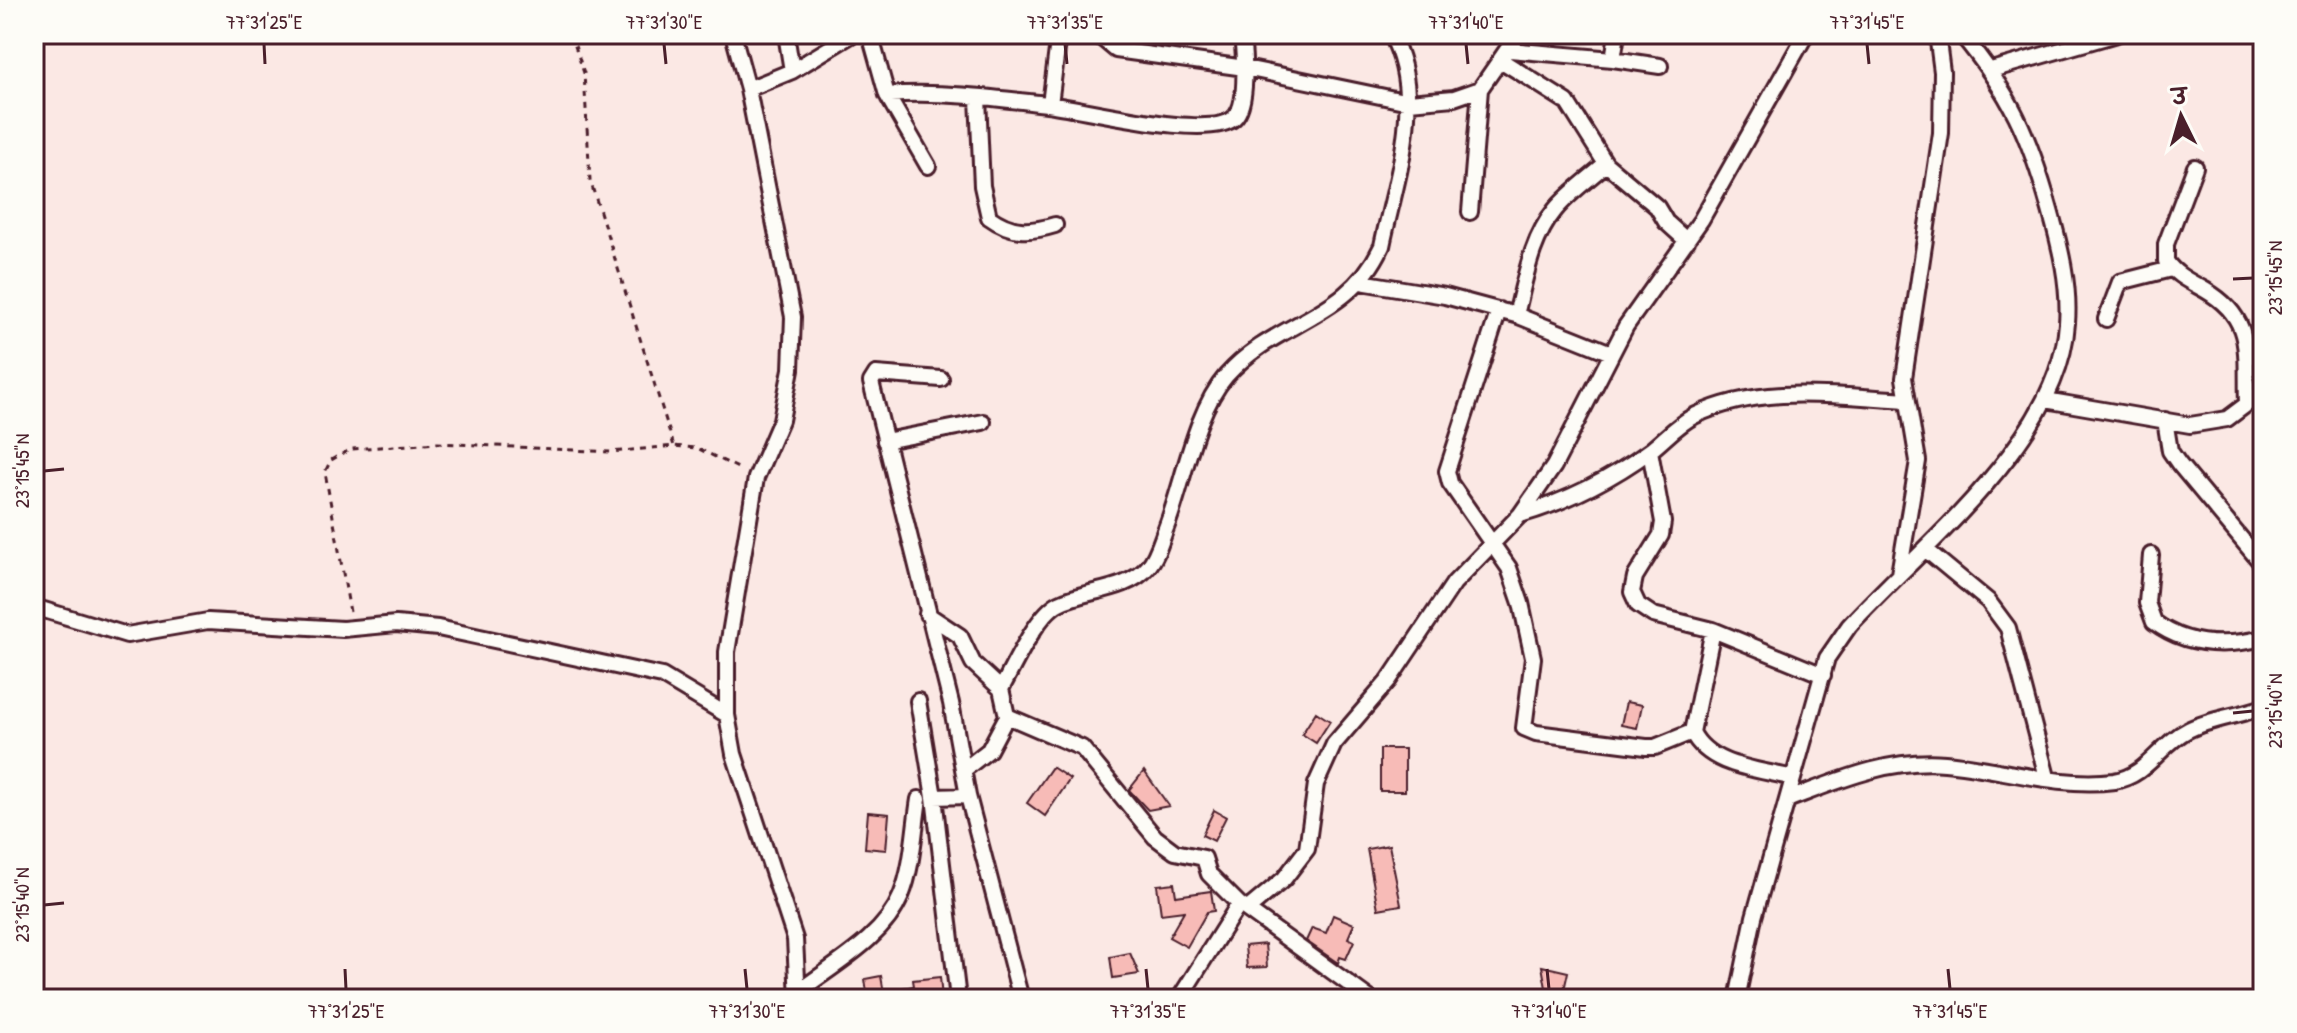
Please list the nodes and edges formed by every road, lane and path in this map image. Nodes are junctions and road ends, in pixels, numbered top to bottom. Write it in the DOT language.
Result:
graph roads {
  1 [pos="571,34"];
  2 [pos="733,34"];
  3 [pos="786,34"];
  4 [pos="853,34"];
  5 [pos="870,34"];
  6 [pos="1059,34"];
  7 [pos="1097,34"];
  8 [pos="1242,34"];
  9 [pos="1391,34"];
  10 [pos="1518,34"];
  11 [pos="1617,34"];
  12 [pos="1806,34"];
  13 [pos="1937,34"];
  14 [pos="1961,34"];
  15 [pos="2117,34"];
  16 [pos="1506,55"];
  17 [pos="1613,59"];
  18 [pos="1660,66"];
  19 [pos="1245,68"];
  20 [pos="1991,70"];
  21 [pos="792,71"];
  22 [pos="748,89"];
  23 [pos="1480,89"];
  24 [pos="887,95"];
  25 [pos="978,98"];
  26 [pos="1409,102"];
  27 [pos="1050,104"];
  28 [pos="1606,164"];
  29 [pos="928,166"];
  30 [pos="2195,167"];
  31 [pos="1470,212"];
  32 [pos="1055,225"];
  33 [pos="1687,241"];
  34 [pos="2171,269"];
  35 [pos="1361,282"];
  36 [pos="1499,310"];
  37 [pos="1516,315"];
  38 [pos="2106,319"];
  39 [pos="1611,353"];
  40 [pos="941,379"];
  41 [pos="2263,392"];
  42 [pos="1906,400"];
  43 [pos="2045,400"];
  44 [pos="2247,404"];
  45 [pos="2165,420"];
  46 [pos="983,422"];
  47 [pos="885,441"];
  48 [pos="674,446"];
  49 [pos="1650,451"];
  50 [pos="756,478"];
  51 [pos="1520,515"];
  52 [pos="1490,542"];
  53 [pos="1925,549"];
  54 [pos="2151,555"];
  55 [pos="2262,560"];
  56 [pos="1899,575"];
  57 [pos="34,607"];
  58 [pos="927,614"];
  59 [pos="353,629"];
  60 [pos="1713,630"];
  61 [pos="2263,638"];
  62 [pos="1823,675"];
  63 [pos="1001,689"];
  64 [pos="918,701"];
  65 [pos="2263,707"];
  66 [pos="727,715"];
  67 [pos="1007,716"];
  68 [pos="1692,732"];
  69 [pos="965,769"];
  70 [pos="2047,777"];
  71 [pos="1793,778"];
  72 [pos="968,796"];
  73 [pos="926,798"];
  74 [pos="1787,800"];
  75 [pos="1244,906"];
  76 [pos="798,996"];
  77 [pos="958,999"];
  78 [pos="1021,999"];
  79 [pos="1179,999"];
  80 [pos="1370,999"];
  81 [pos="1737,999"];
  1 -- 48 [label="path"];
  2 -- 22 [label="street"];
  3 -- 21 [label="street"];
  4 -- 21 [label="street"];
  5 -- 24 [label="street"];
  6 -- 27 [label="street"];
  7 -- 19 [label="street"];
  8 -- 19 [label="street"];
  9 -- 26 [label="street"];
  10 -- 16 [label="street"];
  11 -- 17 [label="street"];
  12 -- 33 [label="street"];
  13 -- 42 [label="street"];
  14 -- 20 [label="street"];
  15 -- 20 [label="street"];
  16 -- 17 [label="street"];
  16 -- 23 [label="street"];
  16 -- 28 [label="street"];
  17 -- 18 [label="street"];
  19 -- 26 [label="street"];
  19 -- 27 [label="street"];
  20 -- 43 [label="street"];
  21 -- 22 [label="street"];
  22 -- 50 [label="street"];
  23 -- 26 [label="street"];
  23 -- 31 [label="street"];
  24 -- 25 [label="street"];
  24 -- 29 [label="street"];
  25 -- 27 [label="street"];
  25 -- 32 [label="street"];
  26 -- 35 [label="street"];
  28 -- 33 [label="street"];
  28 -- 37 [label="street"];
  30 -- 34 [label="street"];
  33 -- 39 [label="street"];
  34 -- 38 [label="street"];
  34 -- 44 [label="street"];
  35 -- 36 [label="street"];
  35 -- 63 [label="street"];
  36 -- 37 [label="street"];
  36 -- 52 [label="street"];
  37 -- 39 [label="street"];
  39 -- 51 [label="street"];
  40 -- 47 [label="street"];
  41 -- 44 [label="street"];
  42 -- 49 [label="street"];
  42 -- 56 [label="street"];
  43 -- 45 [label="street"];
  43 -- 53 [label="street"];
  44 -- 45 [label="street"];
  45 -- 55 [label="street"];
  46 -- 47 [label="street"];
  47 -- 58 [label="street"];
  48 -- 50 [label="path"];
  48 -- 59 [label="path"];
  49 -- 51 [label="street"];
  49 -- 60 [label="street"];
  50 -- 66 [label="street"];
  51 -- 52 [label="street"];
  52 -- 68 [label="street"];
  52 -- 75 [label="street"];
  53 -- 56 [label="street"];
  53 -- 70 [label="street"];
  54 -- 61 [label="street"];
  56 -- 62 [label="street"];
  57 -- 59 [label="street"];
  58 -- 63 [label="street"];
  58 -- 69 [label="street"];
  59 -- 66 [label="street"];
  60 -- 62 [label="street"];
  60 -- 68 [label="street"];
  62 -- 71 [label="street"];
  63 -- 67 [label="street"];
  64 -- 73 [label="street"];
  65 -- 70 [label="street"];
  66 -- 76 [label="street"];
  67 -- 69 [label="street"];
  67 -- 75 [label="street"];
  68 -- 71 [label="street"];
  69 -- 72 [label="street"];
  70 -- 74 [label="street"];
  71 -- 74 [label="street"];
  72 -- 73 [label="street"];
  72 -- 78 [label="street"];
  73 -- 76 [label="street"];
  73 -- 77 [label="street"];
  74 -- 81 [label="street"];
  75 -- 79 [label="street"];
  75 -- 80 [label="street"];
}
